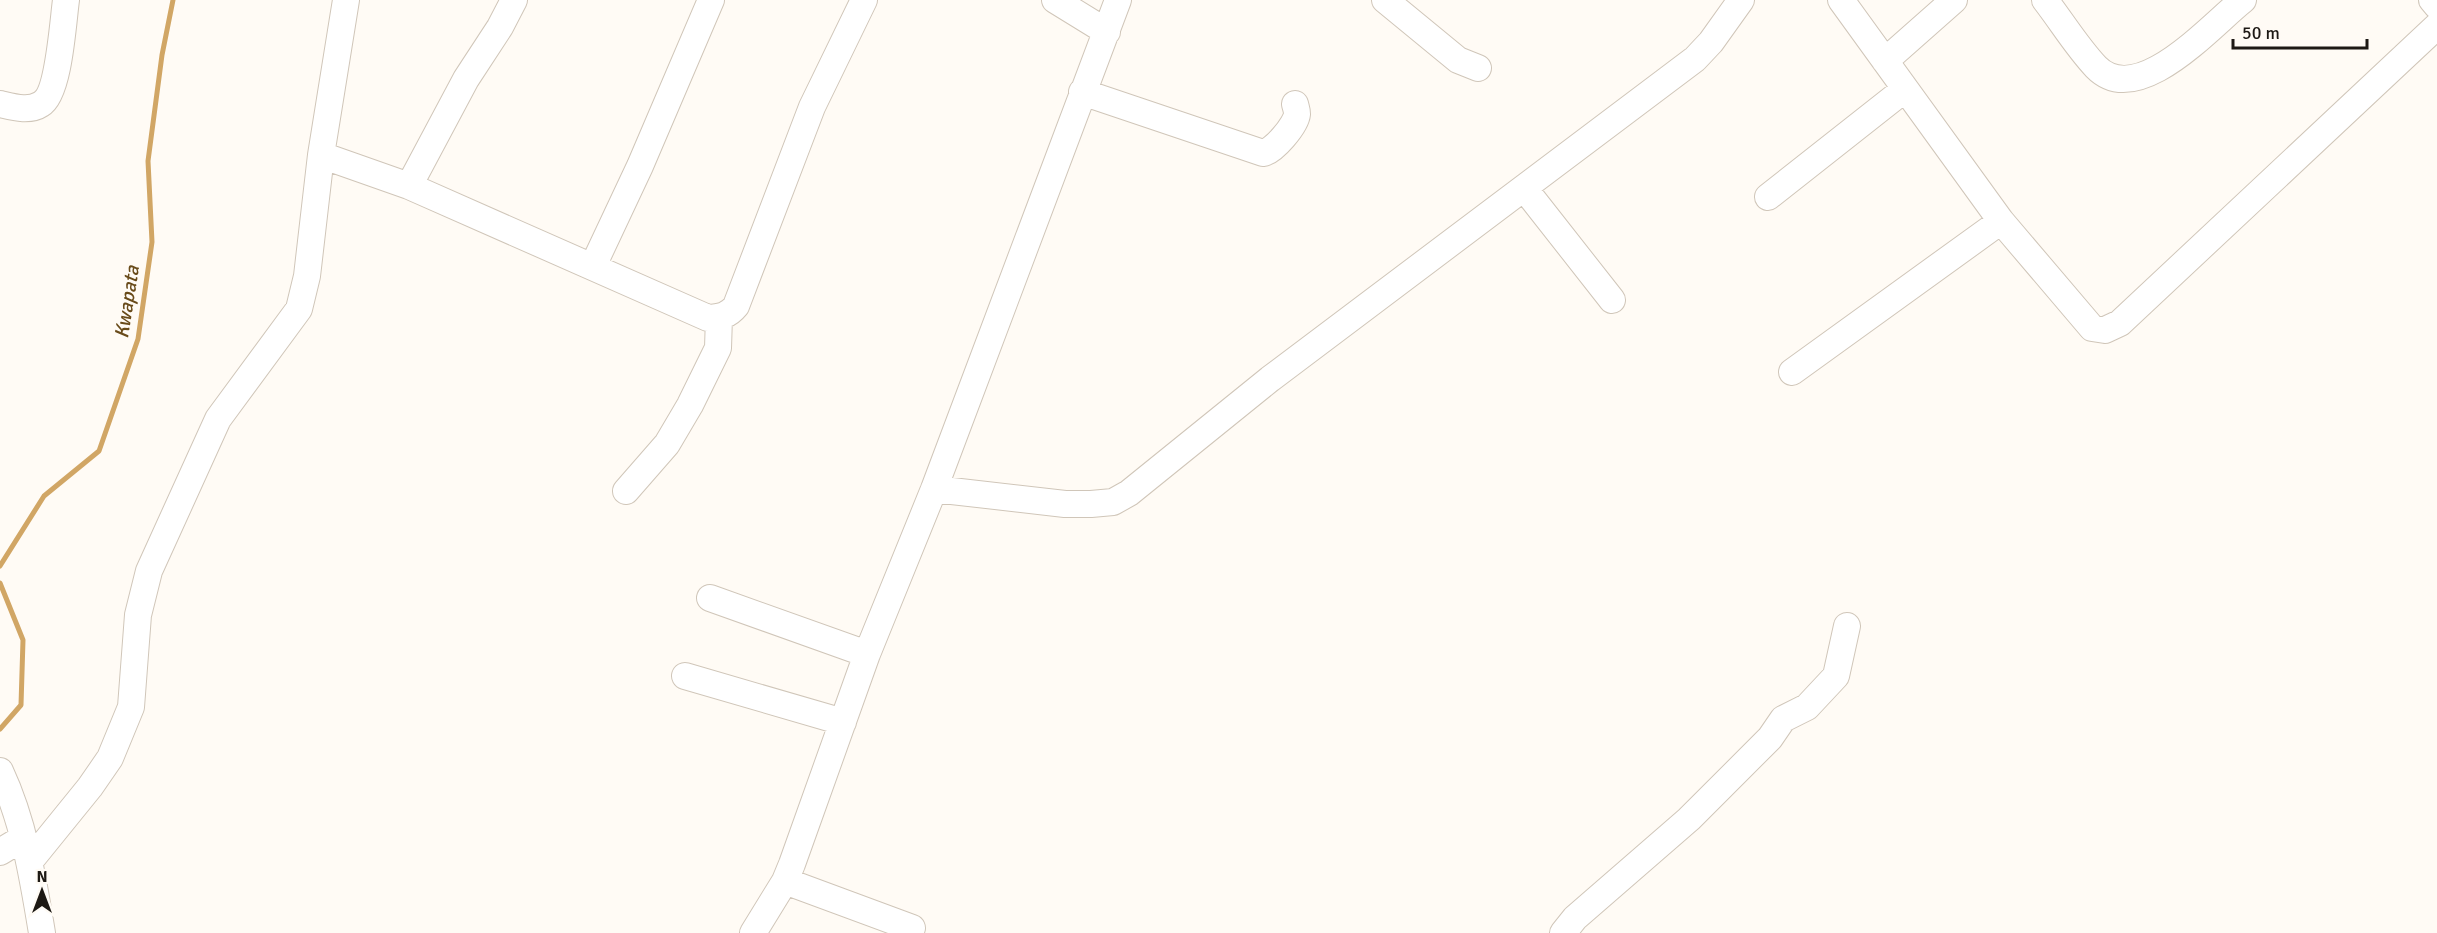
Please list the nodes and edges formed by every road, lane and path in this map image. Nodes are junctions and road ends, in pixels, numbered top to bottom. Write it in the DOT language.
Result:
graph roads {
  1 [pos="66,0"];
  2 [pos="346,0"];
  3 [pos="514,0"];
  4 [pos="711,0"];
  5 [pos="864,0"];
  6 [pos="1055,0"];
  7 [pos="1118,0"];
  8 [pos="1385,0"];
  9 [pos="1741,0"];
  10 [pos="1841,0"];
  11 [pos="1954,0"];
  12 [pos="2045,0"];
  13 [pos="2243,0"];
  14 [pos="2432,0"];
  15 [pos="2437,6"];
  16 [pos="2437,26"];
  17 [pos="1107,32"];
  18 [pos="1885,61"];
  19 [pos="1478,68"];
  20 [pos="1905,89"];
  21 [pos="1082,92"];
  22 [pos="0,104"];
  23 [pos="1295,104"];
  24 [pos="321,155"];
  25 [pos="409,186"];
  26 [pos="1524,188"];
  27 [pos="1768,197"];
  28 [pos="2001,221"];
  29 [pos="593,266"];
  30 [pos="1612,300"];
  31 [pos="719,317"];
  32 [pos="1791,372"];
  33 [pos="934,489"];
  34 [pos="626,490"];
  35 [pos="710,598"];
  36 [pos="1847,626"];
  37 [pos="867,654"];
  38 [pos="685,676"];
  39 [pos="843,722"];
  40 [pos="4,780"];
  41 [pos="26,849"];
  42 [pos="0,852"];
  43 [pos="785,881"];
  44 [pos="912,928"];
  45 [pos="42,933"];
  46 [pos="753,933"];
  47 [pos="1563,933"];
  1 -- 22 [label="street"];
  2 -- 24 [label="street"];
  3 -- 25 [label="street"];
  4 -- 29 [label="street"];
  5 -- 31 [label="street"];
  6 -- 17 [label="street"];
  7 -- 17 [label="street"];
  8 -- 19 [label="street"];
  9 -- 26 [label="street"];
  10 -- 18 [label="street"];
  11 -- 18 [label="street"];
  12 -- 13 [label="street"];
  14 -- 15 [label="street"];
  16 -- 28 [label="street"];
  17 -- 21 [label="street"];
  18 -- 20 [label="street"];
  20 -- 27 [label="street"];
  20 -- 28 [label="street"];
  21 -- 23 [label="street"];
  21 -- 33 [label="street"];
  24 -- 25 [label="street"];
  24 -- 41 [label="street"];
  25 -- 29 [label="street"];
  26 -- 30 [label="street"];
  26 -- 33 [label="street"];
  28 -- 32 [label="street"];
  29 -- 31 [label="street"];
  31 -- 34 [label="street"];
  33 -- 37 [label="street"];
  35 -- 37 [label="street"];
  36 -- 47 [label="street"];
  37 -- 39 [label="street"];
  38 -- 39 [label="street"];
  39 -- 43 [label="street"];
  40 -- 41 [label="street"];
  41 -- 42 [label="street"];
  41 -- 45 [label="street"];
  43 -- 44 [label="street"];
  43 -- 46 [label="street"];
}
